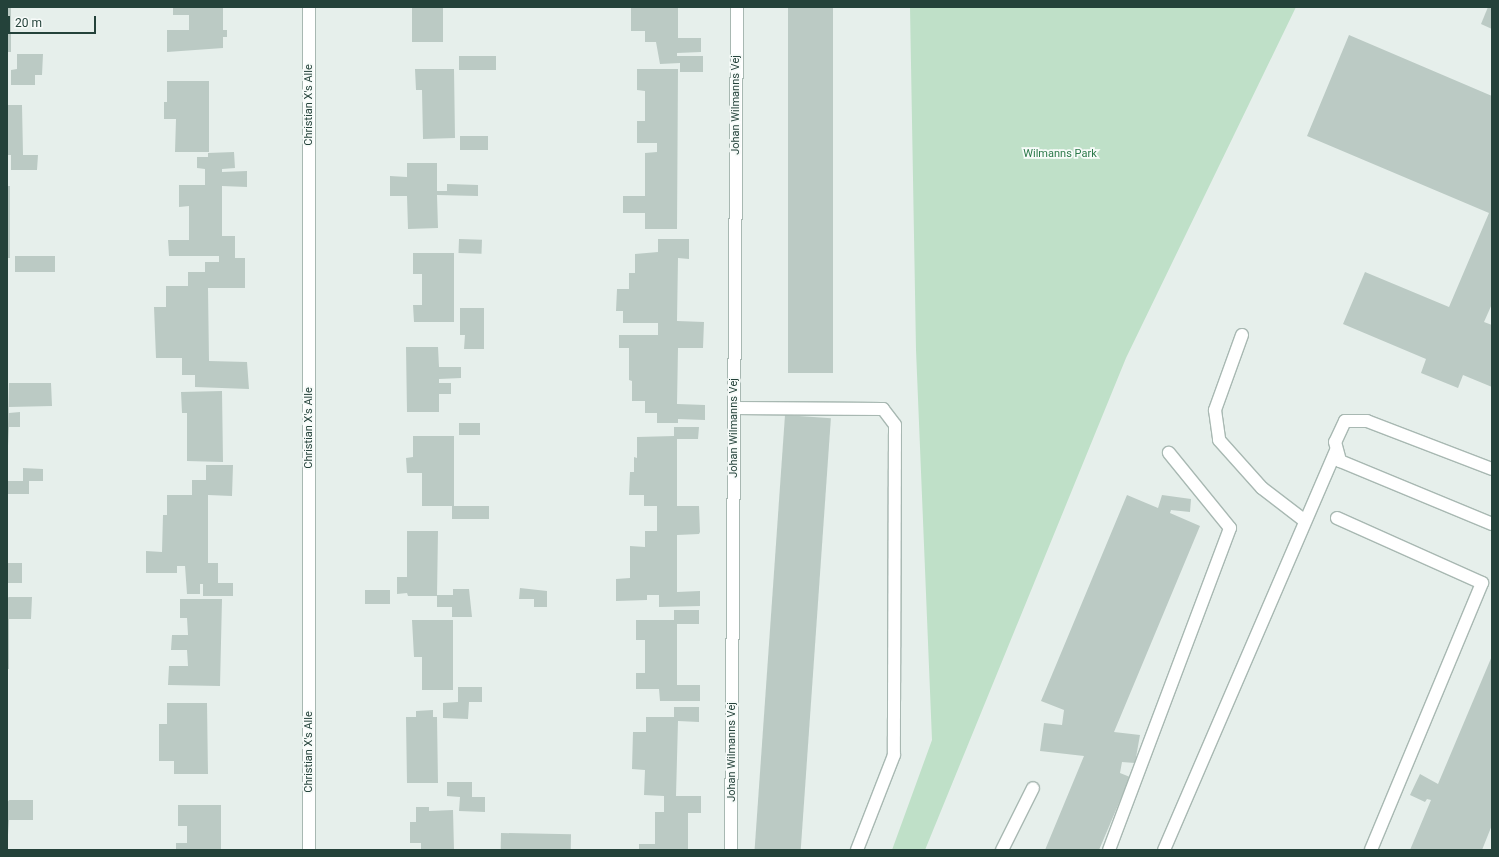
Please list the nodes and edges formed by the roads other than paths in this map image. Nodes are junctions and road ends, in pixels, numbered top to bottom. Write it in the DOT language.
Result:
graph roads {
  1 [pos="309,7"];
  2 [pos="737,7"];
  3 [pos="1242,335"];
  4 [pos="734,408"];
  5 [pos="1336,450"];
  6 [pos="1169,453"];
  7 [pos="1492,469"];
  8 [pos="1337,518"];
  9 [pos="1305,522"];
  10 [pos="1492,524"];
  11 [pos="1033,788"];
  12 [pos="309,850"];
  13 [pos="731,850"];
  14 [pos="856,850"];
  15 [pos="1002,850"];
  16 [pos="1109,850"];
  17 [pos="1164,850"];
  18 [pos="1371,850"];
  1 -- 12 [label="street, Christian X's Alle"];
  2 -- 4 [label="street, Johan Wilmanns Vej"];
  3 -- 9 [label="street"];
  4 -- 13 [label="street, Johan Wilmanns Vej"];
  4 -- 14 [label="street"];
  5 -- 7 [label="street"];
  5 -- 9 [label="street"];
  5 -- 10 [label="street"];
  6 -- 16 [label="street"];
  8 -- 18 [label="street"];
  9 -- 17 [label="street"];
  11 -- 15 [label="street"];
}
